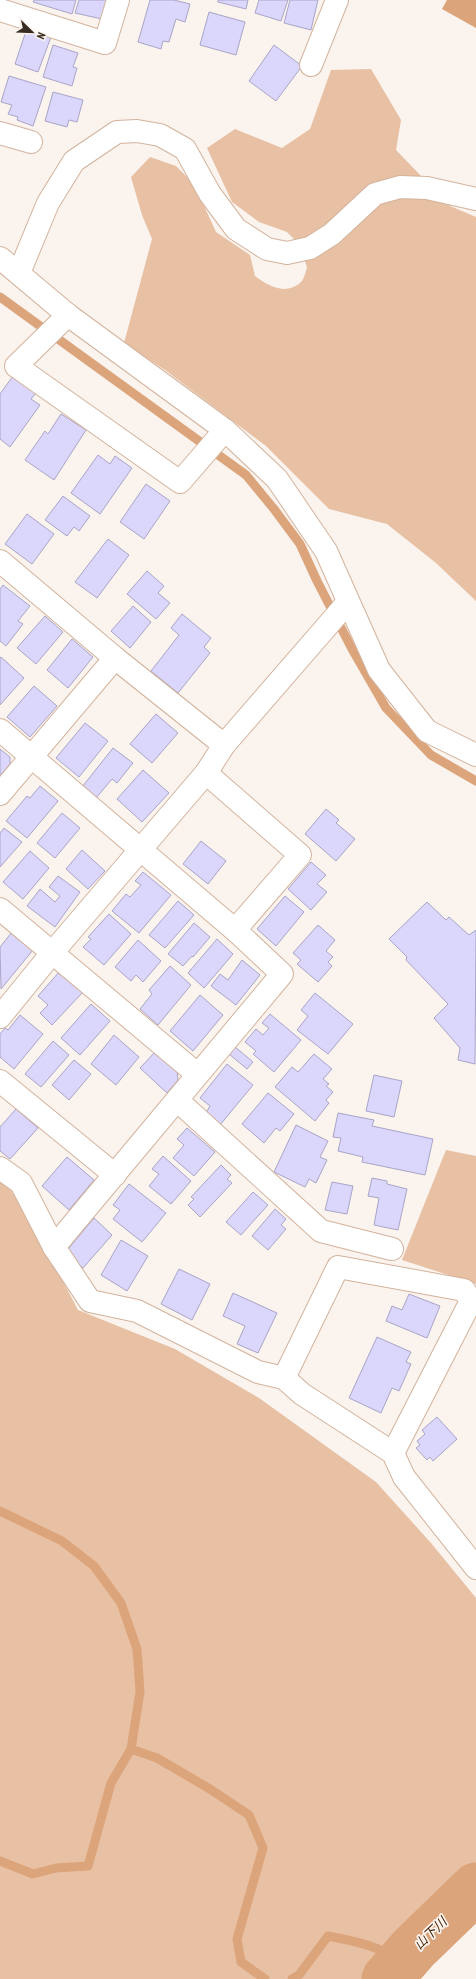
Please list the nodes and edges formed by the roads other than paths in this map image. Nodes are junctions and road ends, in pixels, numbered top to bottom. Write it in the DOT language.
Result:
graph roads {
  1 [pos="118,0"];
  2 [pos="337,0"];
  3 [pos="0,10"];
  4 [pos="311,65"];
  5 [pos="0,133"];
  6 [pos="31,142"];
  7 [pos="476,198"];
  8 [pos="0,258"];
  9 [pos="19,273"];
  10 [pos="68,315"];
  11 [pos="225,430"];
  12 [pos="0,561"];
  13 [pos="348,602"];
  14 [pos="115,658"];
  15 [pos="0,730"];
  16 [pos="224,745"];
  17 [pos="476,755"];
  18 [pos="32,757"];
  19 [pos="206,773"];
  20 [pos="0,794"];
  21 [pos="140,849"];
  22 [pos="0,909"];
  23 [pos="235,930"];
  24 [pos="52,953"];
  25 [pos="0,1017"];
  26 [pos="197,1074"];
  27 [pos="0,1081"];
  28 [pos="177,1100"];
  29 [pos="0,1168"];
  30 [pos="114,1174"];
  31 [pos="54,1246"];
  32 [pos="392,1249"];
  33 [pos="284,1378"];
  34 [pos="394,1453"];
  35 [pos="476,1568"];
  1 -- 3 [label="street"];
  2 -- 4 [label="street"];
  5 -- 6 [label="street"];
  7 -- 9 [label="street"];
  8 -- 9 [label="street"];
  9 -- 10 [label="street"];
  10 -- 11 [label="street"];
  10 -- 11 [label="street"];
  11 -- 13 [label="street"];
  12 -- 14 [label="street"];
  13 -- 16 [label="street"];
  13 -- 17 [label="street"];
  14 -- 16 [label="street"];
  14 -- 18 [label="street"];
  15 -- 18 [label="street"];
  16 -- 19 [label="street"];
  18 -- 20 [label="street"];
  18 -- 21 [label="street"];
  19 -- 21 [label="street"];
  19 -- 23 [label="street"];
  21 -- 23 [label="street"];
  21 -- 24 [label="street"];
  22 -- 24 [label="street"];
  23 -- 26 [label="street"];
  24 -- 25 [label="street"];
  24 -- 26 [label="street"];
  26 -- 28 [label="street"];
  27 -- 30 [label="street"];
  28 -- 30 [label="street"];
  28 -- 32 [label="street"];
  29 -- 31 [label="street"];
  30 -- 31 [label="street"];
  31 -- 33 [label="street"];
  33 -- 34 [label="street"];
  33 -- 34 [label="street"];
  34 -- 35 [label="street"];
}
